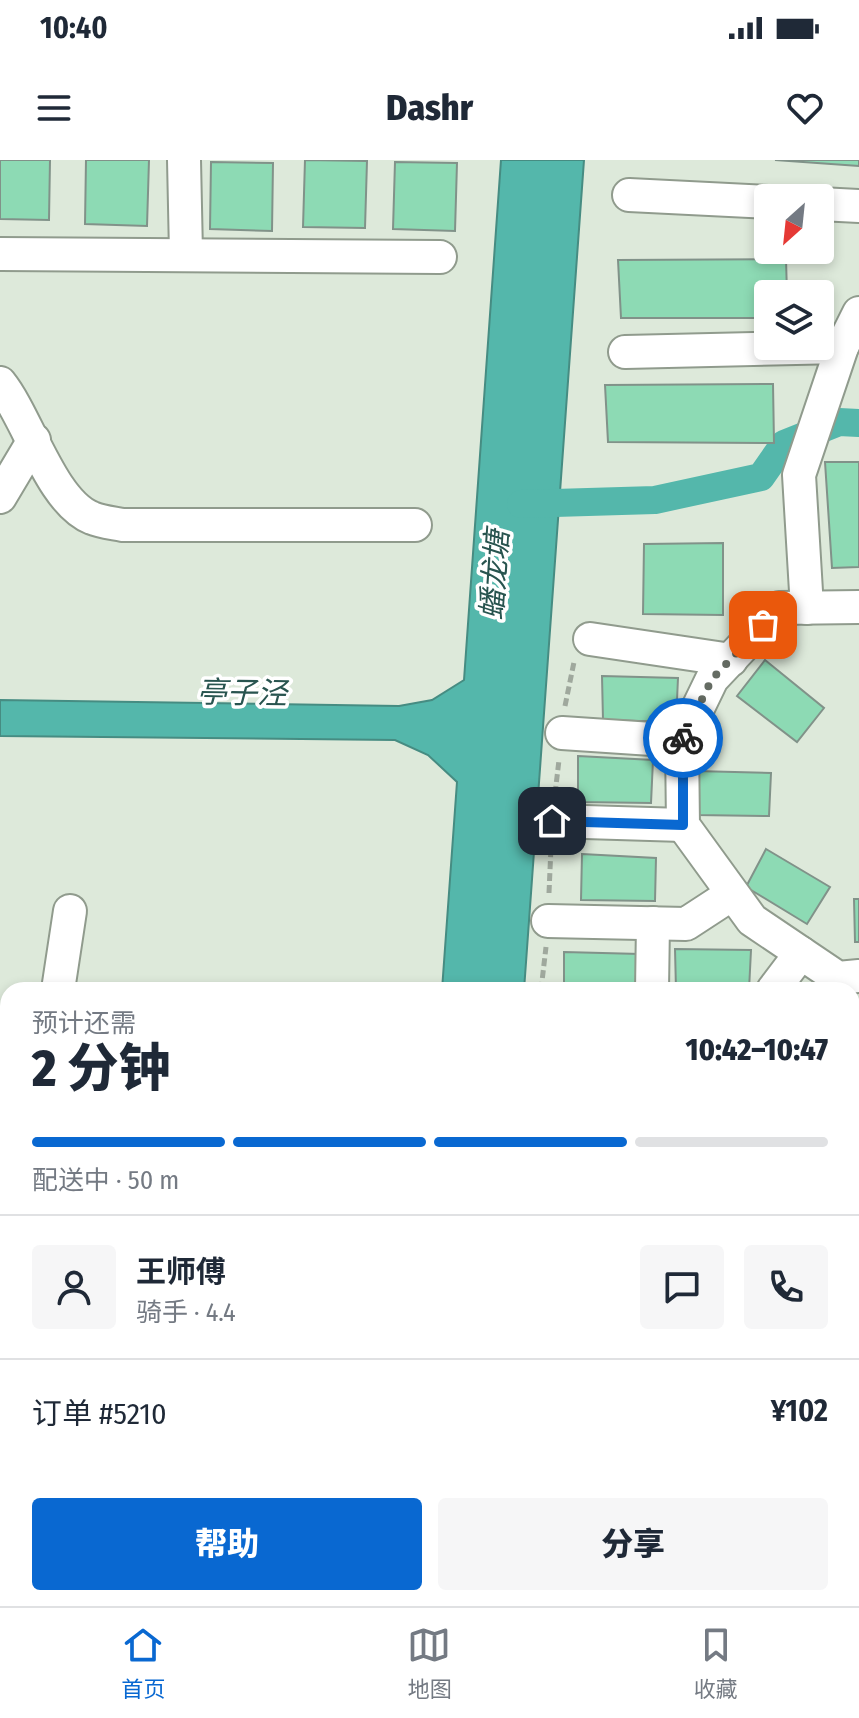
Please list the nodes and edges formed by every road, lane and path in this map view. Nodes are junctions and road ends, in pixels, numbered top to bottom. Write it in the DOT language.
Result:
graph roads {
  1 [pos="184,160"];
  2 [pos="629,195"];
  3 [pos="754,201"];
  4 [pos="834,205"];
  5 [pos="859,206"];
  6 [pos="186,253"];
  7 [pos="0,254"];
  8 [pos="440,257"];
  9 [pos="859,313"];
  10 [pos="842,347"];
  11 [pos="625,352"];
  12 [pos="0,383"];
  13 [pos="34,440"];
  14 [pos="0,497"];
  15 [pos="415,525"];
  16 [pos="859,607"];
  17 [pos="807,608"];
  18 [pos="590,639"];
  19 [pos="731,660"];
  20 [pos="562,733"];
  21 [pos="682,741"];
  22 [pos="552,821"];
  23 [pos="683,825"];
  24 [pos="732,894"];
  25 [pos="70,911"];
  26 [pos="548,921"];
  27 [pos="653,923"];
  28 [pos="801,953"];
  29 [pos="859,976"];
  30 [pos="59,982"];
  31 [pos="652,982"];
  32 [pos="779,982"];
  1 -- 6 [label="lane"];
  2 -- 3 [label="lane"];
  4 -- 5 [label="lane"];
  6 -- 7 [label="lane"];
  6 -- 8 [label="lane"];
  9 -- 10 [label="lane"];
  10 -- 11 [label="lane"];
  10 -- 17 [label="lane"];
  12 -- 13 [label="lane"];
  13 -- 14 [label="lane"];
  13 -- 15 [label="lane"];
  16 -- 17 [label="lane"];
  17 -- 19 [label="lane"];
  18 -- 19 [label="lane"];
  19 -- 21 [label="lane"];
  20 -- 21 [label="lane"];
  21 -- 23 [label="lane"];
  22 -- 23 [label="lane"];
  23 -- 24 [label="lane"];
  24 -- 27 [label="lane"];
  24 -- 28 [label="lane"];
  25 -- 30 [label="lane"];
  26 -- 27 [label="lane"];
  27 -- 31 [label="lane"];
  28 -- 29 [label="lane"];
  28 -- 32 [label="lane"];
}
